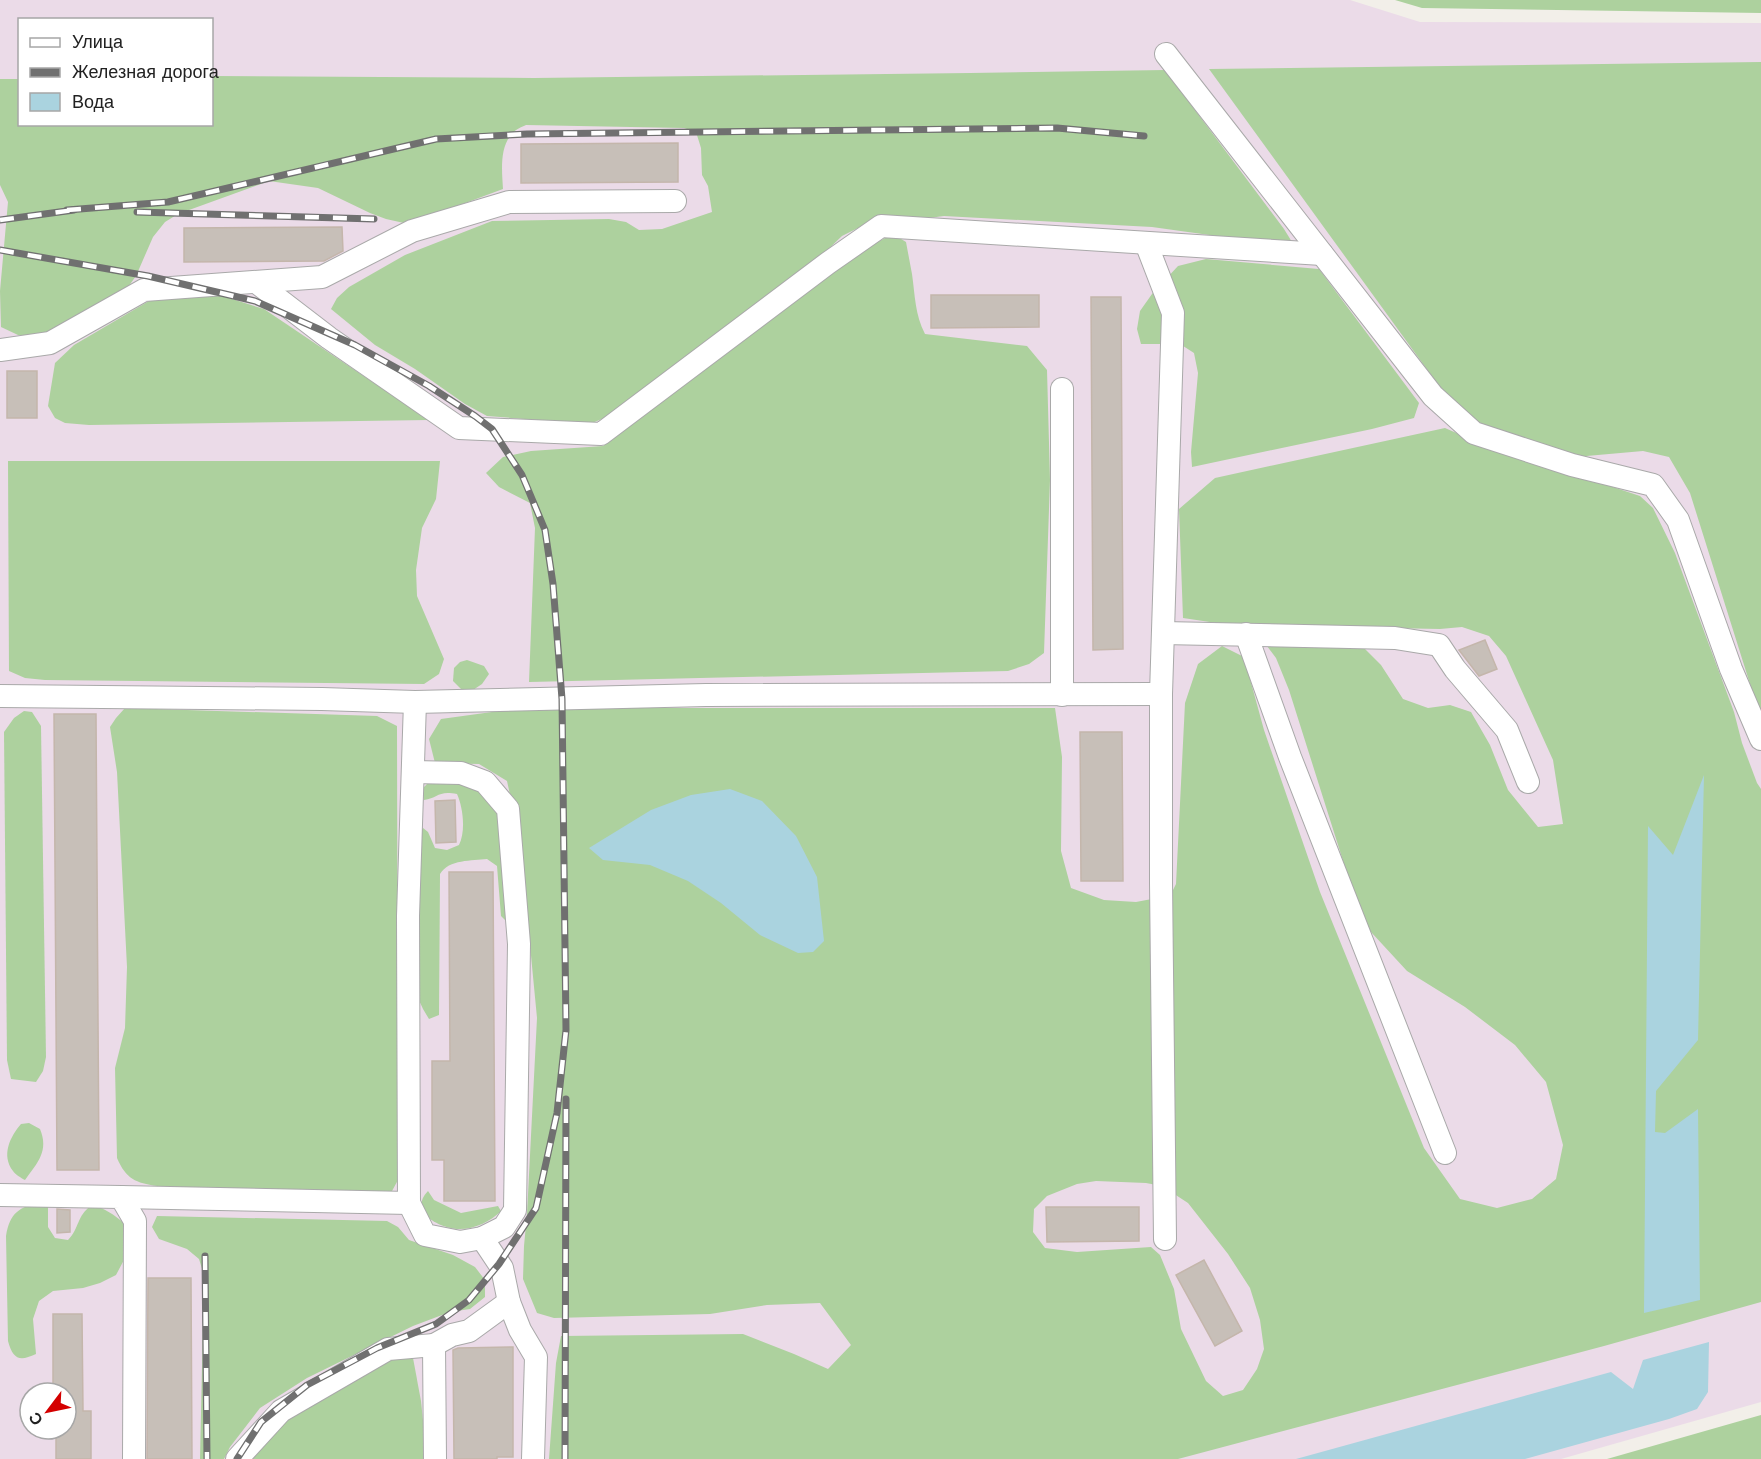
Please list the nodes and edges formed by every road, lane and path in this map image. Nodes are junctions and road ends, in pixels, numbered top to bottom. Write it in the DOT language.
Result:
graph roads {
  1 [pos="1166,54"];
  2 [pos="675,201"];
  3 [pos="1146,243"];
  4 [pos="1322,254"];
  5 [pos="256,282"];
  6 [pos="0,350"];
  7 [pos="1062,389"];
  8 [pos="1163,633"];
  9 [pos="1246,634"];
  10 [pos="1161,694"];
  11 [pos="1062,695"];
  12 [pos="0,696"];
  13 [pos="415,702"];
  14 [pos="1761,740"];
  15 [pos="413,772"];
  16 [pos="1528,782"];
  17 [pos="1445,1153"];
  18 [pos="0,1195"];
  19 [pos="122,1197"];
  20 [pos="408,1203"];
  21 [pos="482,1238"];
  22 [pos="1165,1239"];
  23 [pos="509,1302"];
  24 [pos="434,1345"];
  25 [pos="134,1459"];
  26 [pos="237,1459"];
  27 [pos="435,1459"];
  28 [pos="533,1459"];
  1 -- 4 [label="lane"];
  2 -- 5 [label="lane"];
  3 -- 4 [label="lane"];
  3 -- 5 [label="lane"];
  3 -- 8 [label="lane"];
  4 -- 14 [label="lane"];
  5 -- 6 [label="lane"];
  7 -- 11 [label="lane"];
  8 -- 9 [label="lane"];
  8 -- 10 [label="lane"];
  9 -- 16 [label="lane"];
  9 -- 17 [label="lane"];
  10 -- 11 [label="lane"];
  10 -- 22 [label="lane"];
  11 -- 13 [label="lane"];
  12 -- 13 [label="lane"];
  13 -- 15 [label="lane"];
  15 -- 20 [label="lane"];
  15 -- 21 [label="lane"];
  18 -- 19 [label="lane"];
  19 -- 20 [label="lane"];
  19 -- 25 [label="lane"];
  20 -- 21 [label="lane"];
  21 -- 23 [label="lane"];
  23 -- 24 [label="lane"];
  23 -- 28 [label="lane"];
  24 -- 26 [label="lane"];
  24 -- 27 [label="lane"];
}
